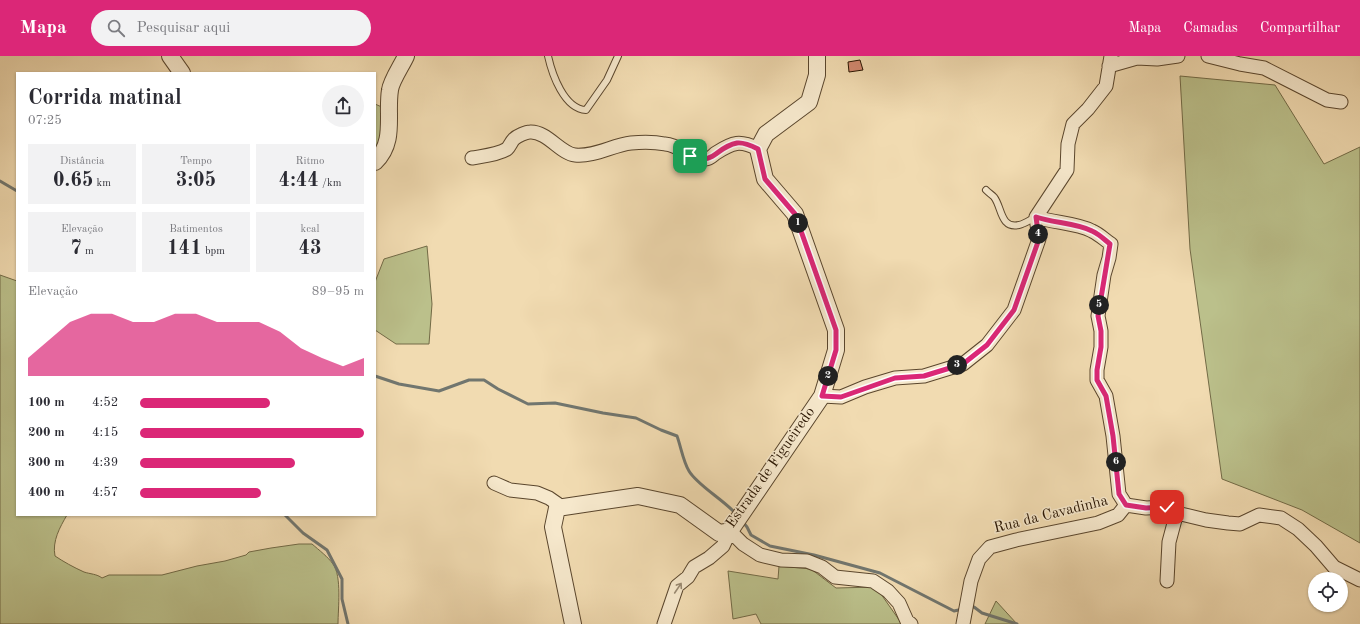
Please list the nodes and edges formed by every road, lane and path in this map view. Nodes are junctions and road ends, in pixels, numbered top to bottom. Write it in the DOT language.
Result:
graph roads {
  1 [pos="170,56"];
  2 [pos="406,56"];
  3 [pos="548,56"];
  4 [pos="618,56"];
  5 [pos="817,56"];
  6 [pos="1178,56"];
  7 [pos="1208,56"];
  8 [pos="1110,61"];
  9 [pos="181,72"];
  10 [pos="1341,102"];
  11 [pos="758,149"];
  12 [pos="472,158"];
  13 [pos="376,161"];
  14 [pos="986,190"];
  15 [pos="1036,217"];
  16 [pos="822,396"];
  17 [pos="494,483"];
  18 [pos="1126,505"];
  19 [pos="562,507"];
  20 [pos="1177,512"];
  21 [pos="736,522"];
  22 [pos="1360,580"];
  23 [pos="1167,581"];
  24 [pos="965,612"];
  25 [pos="573,624"];
  26 [pos="664,624"];
  27 [pos="911,624"];
  1 -- 9 [label="street"];
  2 -- 13 [label="street"];
  3 -- 4 [label="lane"];
  5 -- 11 [label="street"];
  6 -- 8 [label="street"];
  7 -- 10 [label="street"];
  8 -- 15 [label="street"];
  11 -- 12 [label="street"];
  11 -- 16 [label="street, Estrada de Figueiredo"];
  14 -- 15 [label="lane"];
  15 -- 16 [label="street"];
  15 -- 18 [label="street"];
  16 -- 21 [label="street, Estrada de Figueiredo"];
  17 -- 19 [label="street"];
  18 -- 20 [label="street"];
  18 -- 24 [label="street, Rua da Cavadinha"];
  19 -- 21 [label="street, Estrada de Figueiredo"];
  19 -- 25 [label="street"];
  20 -- 22 [label="street"];
  20 -- 23 [label="street"];
  26 -- 21 [label="street, one-way"];
  21 -- 27 [label="street"];
}
